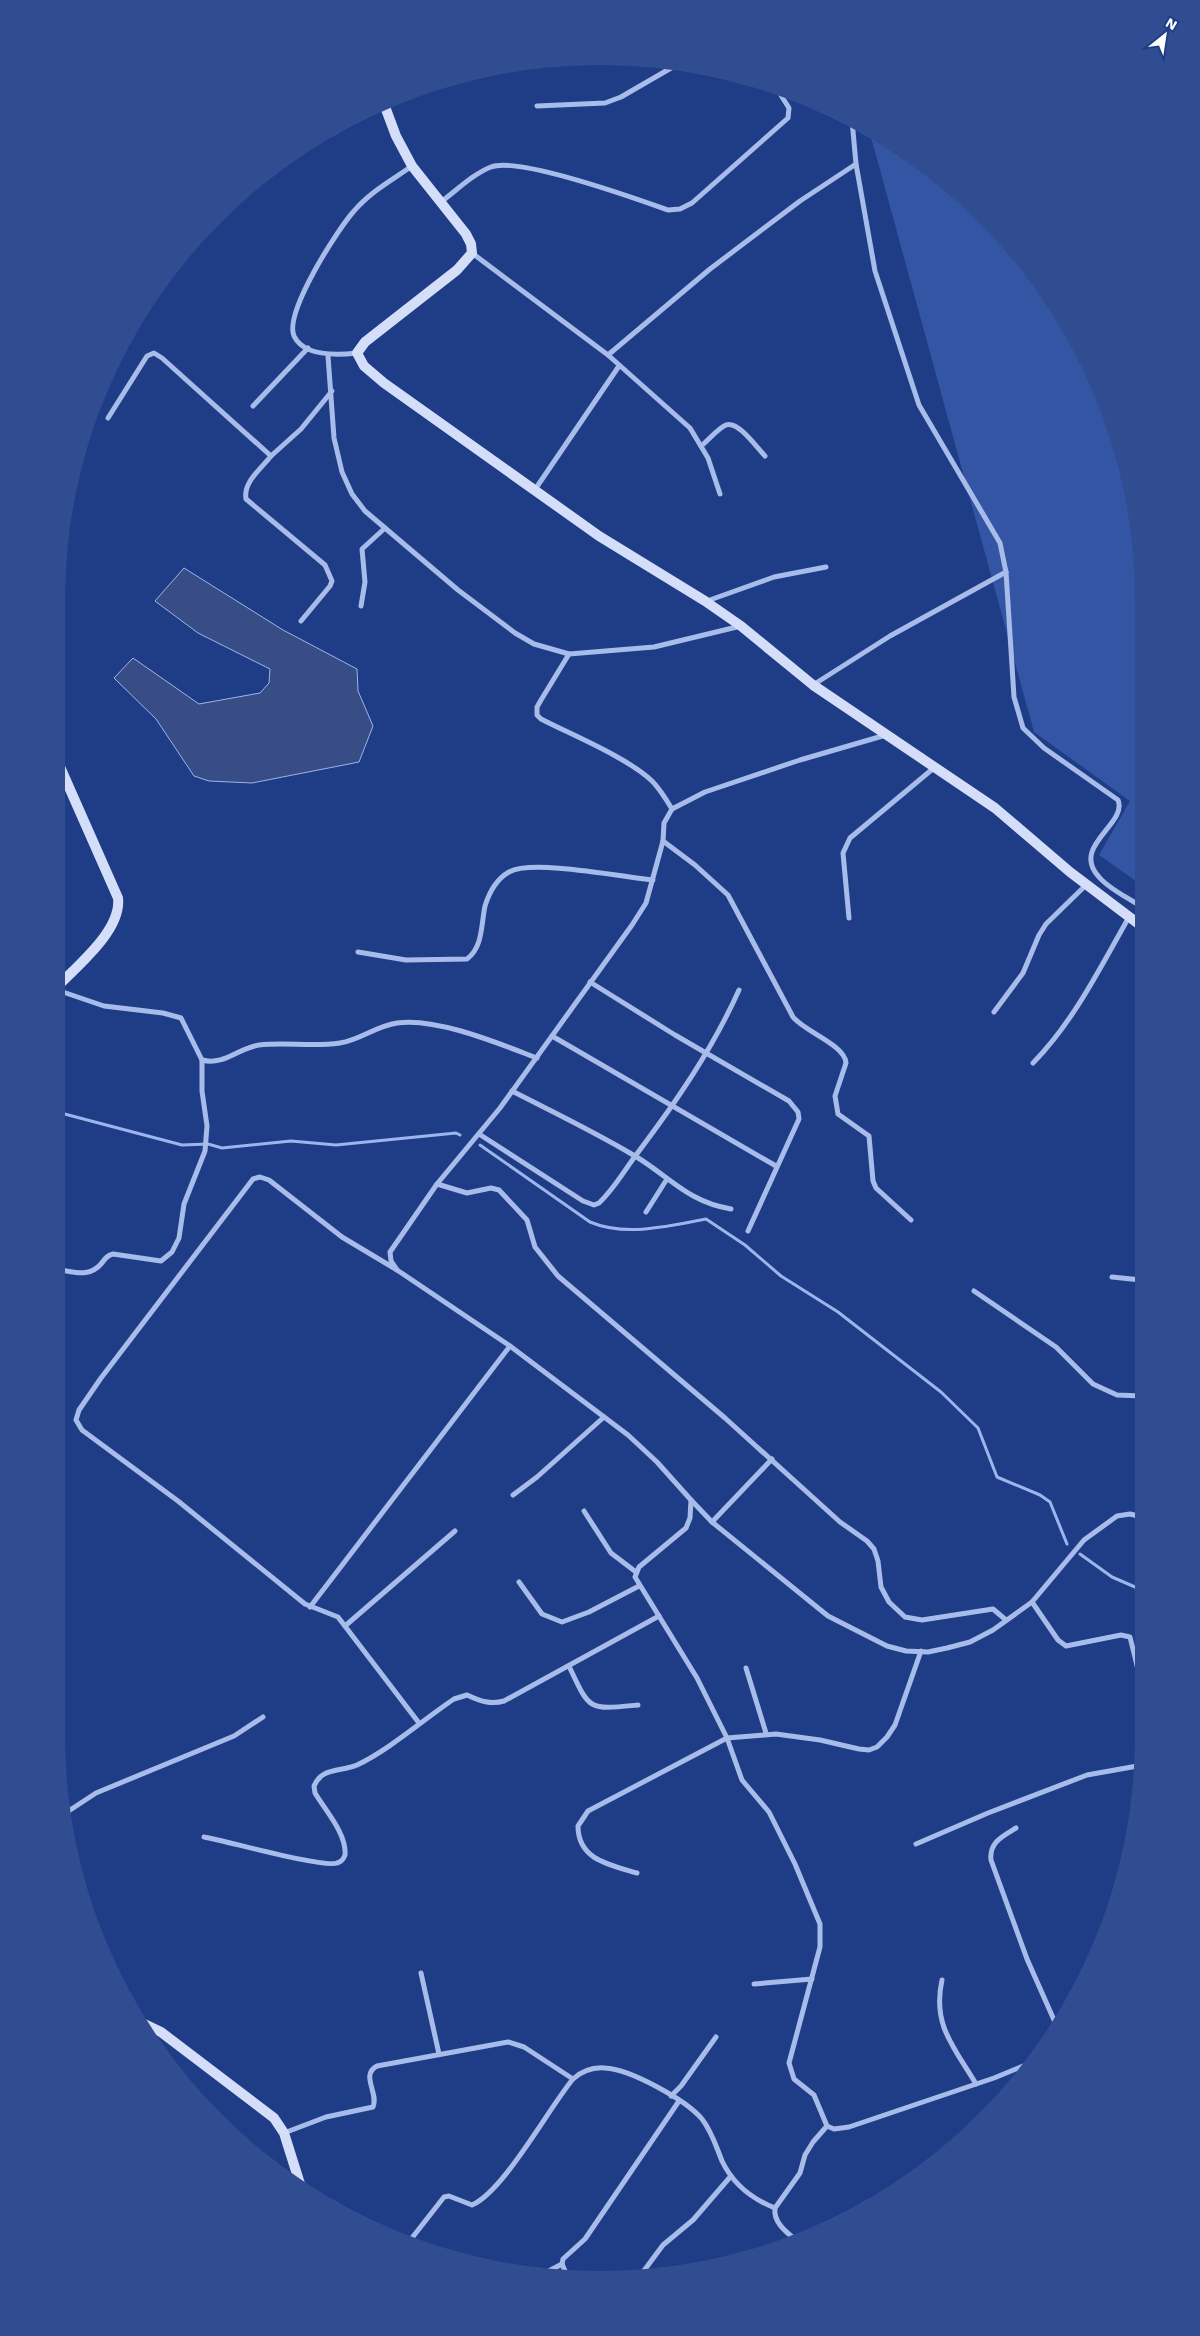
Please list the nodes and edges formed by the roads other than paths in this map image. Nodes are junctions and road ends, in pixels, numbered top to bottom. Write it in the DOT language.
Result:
graph roads {
  1 [pos="668,70"];
  2 [pos="783,97"];
  3 [pos="537,106"];
  4 [pos="386,110"];
  5 [pos="853,129"];
  6 [pos="856,164"];
  7 [pos="412,166"];
  8 [pos="441,202"];
  9 [pos="472,253"];
  10 [pos="308,348"];
  11 [pos="357,353"];
  12 [pos="608,355"];
  13 [pos="328,356"];
  14 [pos="619,366"];
  15 [pos="332,391"];
  16 [pos="253,406"];
  17 [pos="108,418"];
  18 [pos="701,446"];
  19 [pos="271,456"];
  20 [pos="765,456"];
  21 [pos="534,491"];
  22 [pos="720,494"];
  23 [pos="385,528"];
  24 [pos="826,567"];
  25 [pos="1006,572"];
  26 [pos="706,601"];
  27 [pos="360,606"];
  28 [pos="301,621"];
  29 [pos="741,626"];
  30 [pos="568,654"];
  31 [pos="814,684"];
  32 [pos="886,735"];
  33 [pos="935,766"];
  34 [pos="65,778"];
  35 [pos="672,809"];
  36 [pos="663,842"];
  37 [pos="653,880"];
  38 [pos="1086,885"];
  39 [pos="1135,902"];
  40 [pos="1129,917"];
  41 [pos="849,918"];
  42 [pos="1135,921"];
  43 [pos="358,952"];
  44 [pos="65,979"];
  45 [pos="590,982"];
  46 [pos="739,990"];
  47 [pos="65,991"];
  48 [pos="994,1012"];
  49 [pos="552,1036"];
  50 [pos="707,1054"];
  51 [pos="537,1058"];
  52 [pos="202,1060"];
  53 [pos="1033,1063"];
  54 [pos="512,1091"];
  55 [pos="670,1106"];
  56 [pos="479,1134"];
  57 [pos="635,1156"];
  58 [pos="776,1166"];
  59 [pos="668,1179"];
  60 [pos="437,1184"];
  61 [pos="731,1210"];
  62 [pos="646,1212"];
  63 [pos="911,1220"];
  64 [pos="748,1231"];
  65 [pos="65,1270"];
  66 [pos="398,1270"];
  67 [pos="1112,1277"];
  68 [pos="1135,1279"];
  69 [pos="974,1291"];
  70 [pos="510,1346"];
  71 [pos="1135,1396"];
  72 [pos="604,1417"];
  73 [pos="772,1459"];
  74 [pos="513,1495"];
  75 [pos="691,1500"];
  76 [pos="584,1511"];
  77 [pos="1135,1515"];
  78 [pos="712,1522"];
  79 [pos="456,1531"];
  80 [pos="636,1572"];
  81 [pos="519,1582"];
  82 [pos="639,1586"];
  83 [pos="1032,1602"];
  84 [pos="310,1607"];
  85 [pos="659,1616"];
  86 [pos="1006,1620"];
  87 [pos="345,1626"];
  88 [pos="921,1651"];
  89 [pos="1135,1658"];
  90 [pos="568,1666"];
  91 [pos="746,1668"];
  92 [pos="638,1705"];
  93 [pos="264,1717"];
  94 [pos="419,1723"];
  95 [pos="766,1733"];
  96 [pos="727,1738"];
  97 [pos="1134,1767"];
  98 [pos="71,1810"];
  99 [pos="1016,1828"];
  100 [pos="204,1837"];
  101 [pos="916,1844"];
  102 [pos="637,1873"];
  103 [pos="421,1973"];
  104 [pos="812,1979"];
  105 [pos="942,1980"];
  106 [pos="754,1984"];
  107 [pos="1054,2019"];
  108 [pos="151,2027"];
  109 [pos="156,2029"];
  110 [pos="154,2031"];
  111 [pos="716,2037"];
  112 [pos="439,2054"];
  113 [pos="1020,2067"];
  114 [pos="573,2079"];
  115 [pos="976,2084"];
  116 [pos="671,2096"];
  117 [pos="679,2101"];
  118 [pos="827,2126"];
  119 [pos="284,2133"];
  120 [pos="731,2176"];
  121 [pos="298,2177"];
  122 [pos="775,2208"];
  123 [pos="791,2235"];
  124 [pos="413,2237"];
  125 [pos="562,2264"];
  126 [pos="553,2269"];
  127 [pos="645,2269"];
  128 [pos="565,2270"];
  1 -- 3 [label="street"];
  2 -- 8 [label="street"];
  4 -- 7 [label="street"];
  5 -- 6 [label="street"];
  6 -- 12 [label="street"];
  6 -- 25 [label="street"];
  7 -- 8 [label="street"];
  7 -- 10 [label="street"];
  8 -- 9 [label="street"];
  9 -- 11 [label="street"];
  9 -- 12 [label="street"];
  10 -- 13 [label="street"];
  10 -- 16 [label="street"];
  11 -- 13 [label="street"];
  11 -- 21 [label="street"];
  12 -- 14 [label="street"];
  13 -- 15 [label="street"];
  14 -- 18 [label="street"];
  14 -- 21 [label="street"];
  15 -- 19 [label="street"];
  15 -- 23 [label="street"];
  17 -- 19 [label="street"];
  18 -- 20 [label="street"];
  18 -- 22 [label="street"];
  19 -- 28 [label="street"];
  21 -- 26 [label="street"];
  23 -- 27 [label="street"];
  23 -- 30 [label="street"];
  24 -- 26 [label="street"];
  25 -- 31 [label="street"];
  25 -- 39 [label="street"];
  26 -- 29 [label="street"];
  29 -- 30 [label="street"];
  29 -- 31 [label="street"];
  30 -- 35 [label="street"];
  31 -- 32 [label="street"];
  32 -- 33 [label="street"];
  32 -- 35 [label="street"];
  33 -- 38 [label="street"];
  33 -- 41 [label="street"];
  34 -- 44 [label="street"];
  35 -- 36 [label="street"];
  36 -- 37 [label="street"];
  36 -- 63 [label="street"];
  37 -- 43 [label="street"];
  37 -- 45 [label="street"];
  38 -- 40 [label="street"];
  38 -- 48 [label="street"];
  40 -- 42 [label="street"];
  40 -- 53 [label="street"];
  45 -- 49 [label="street"];
  45 -- 50 [label="street"];
  46 -- 50 [label="street"];
  47 -- 52 [label="street"];
  49 -- 51 [label="street"];
  49 -- 55 [label="street"];
  50 -- 55 [label="street"];
  50 -- 58 [label="street"];
  51 -- 52 [label="street"];
  51 -- 54 [label="street"];
  52 -- 65 [label="street"];
  54 -- 56 [label="street"];
  54 -- 57 [label="street"];
  55 -- 57 [label="street"];
  55 -- 58 [label="street"];
  56 -- 57 [label="street"];
  56 -- 60 [label="street"];
  57 -- 59 [label="street"];
  58 -- 64 [label="street"];
  59 -- 61 [label="street"];
  59 -- 62 [label="street"];
  60 -- 66 [label="street"];
  60 -- 73 [label="street"];
  66 -- 70 [label="street"];
  66 -- 84 [label="street"];
  67 -- 68 [label="street"];
  69 -- 71 [label="street"];
  70 -- 72 [label="street"];
  70 -- 84 [label="street"];
  72 -- 74 [label="street"];
  72 -- 75 [label="street"];
  73 -- 78 [label="street"];
  73 -- 86 [label="street"];
  75 -- 78 [label="street"];
  75 -- 80 [label="street"];
  76 -- 80 [label="street"];
  77 -- 83 [label="street"];
  78 -- 88 [label="street"];
  79 -- 87 [label="street"];
  80 -- 82 [label="street"];
  81 -- 82 [label="street"];
  82 -- 85 [label="street"];
  83 -- 86 [label="street"];
  83 -- 89 [label="street"];
  84 -- 87 [label="street"];
  85 -- 90 [label="street"];
  85 -- 96 [label="street"];
  86 -- 88 [label="street"];
  87 -- 94 [label="street"];
  88 -- 95 [label="street"];
  90 -- 92 [label="street"];
  90 -- 94 [label="street"];
  91 -- 95 [label="street"];
  93 -- 98 [label="street"];
  94 -- 100 [label="street"];
  95 -- 96 [label="street"];
  96 -- 102 [label="street"];
  96 -- 104 [label="street"];
  97 -- 101 [label="street"];
  99 -- 107 [label="street"];
  103 -- 112 [label="street"];
  104 -- 106 [label="street"];
  104 -- 118 [label="street"];
  105 -- 115 [label="street"];
  108 -- 109 [label="street"];
  109 -- 110 [label="street"];
  109 -- 119 [label="street"];
  111 -- 116 [label="street"];
  112 -- 114 [label="street"];
  112 -- 119 [label="street"];
  113 -- 115 [label="street"];
  114 -- 116 [label="street"];
  114 -- 124 [label="street"];
  115 -- 118 [label="street"];
  116 -- 117 [label="street"];
  117 -- 120 [label="street"];
  117 -- 125 [label="street"];
  118 -- 122 [label="street"];
  119 -- 121 [label="street"];
  120 -- 122 [label="street"];
  120 -- 127 [label="street"];
  122 -- 123 [label="street"];
  125 -- 126 [label="street"];
  125 -- 128 [label="street"];
}
